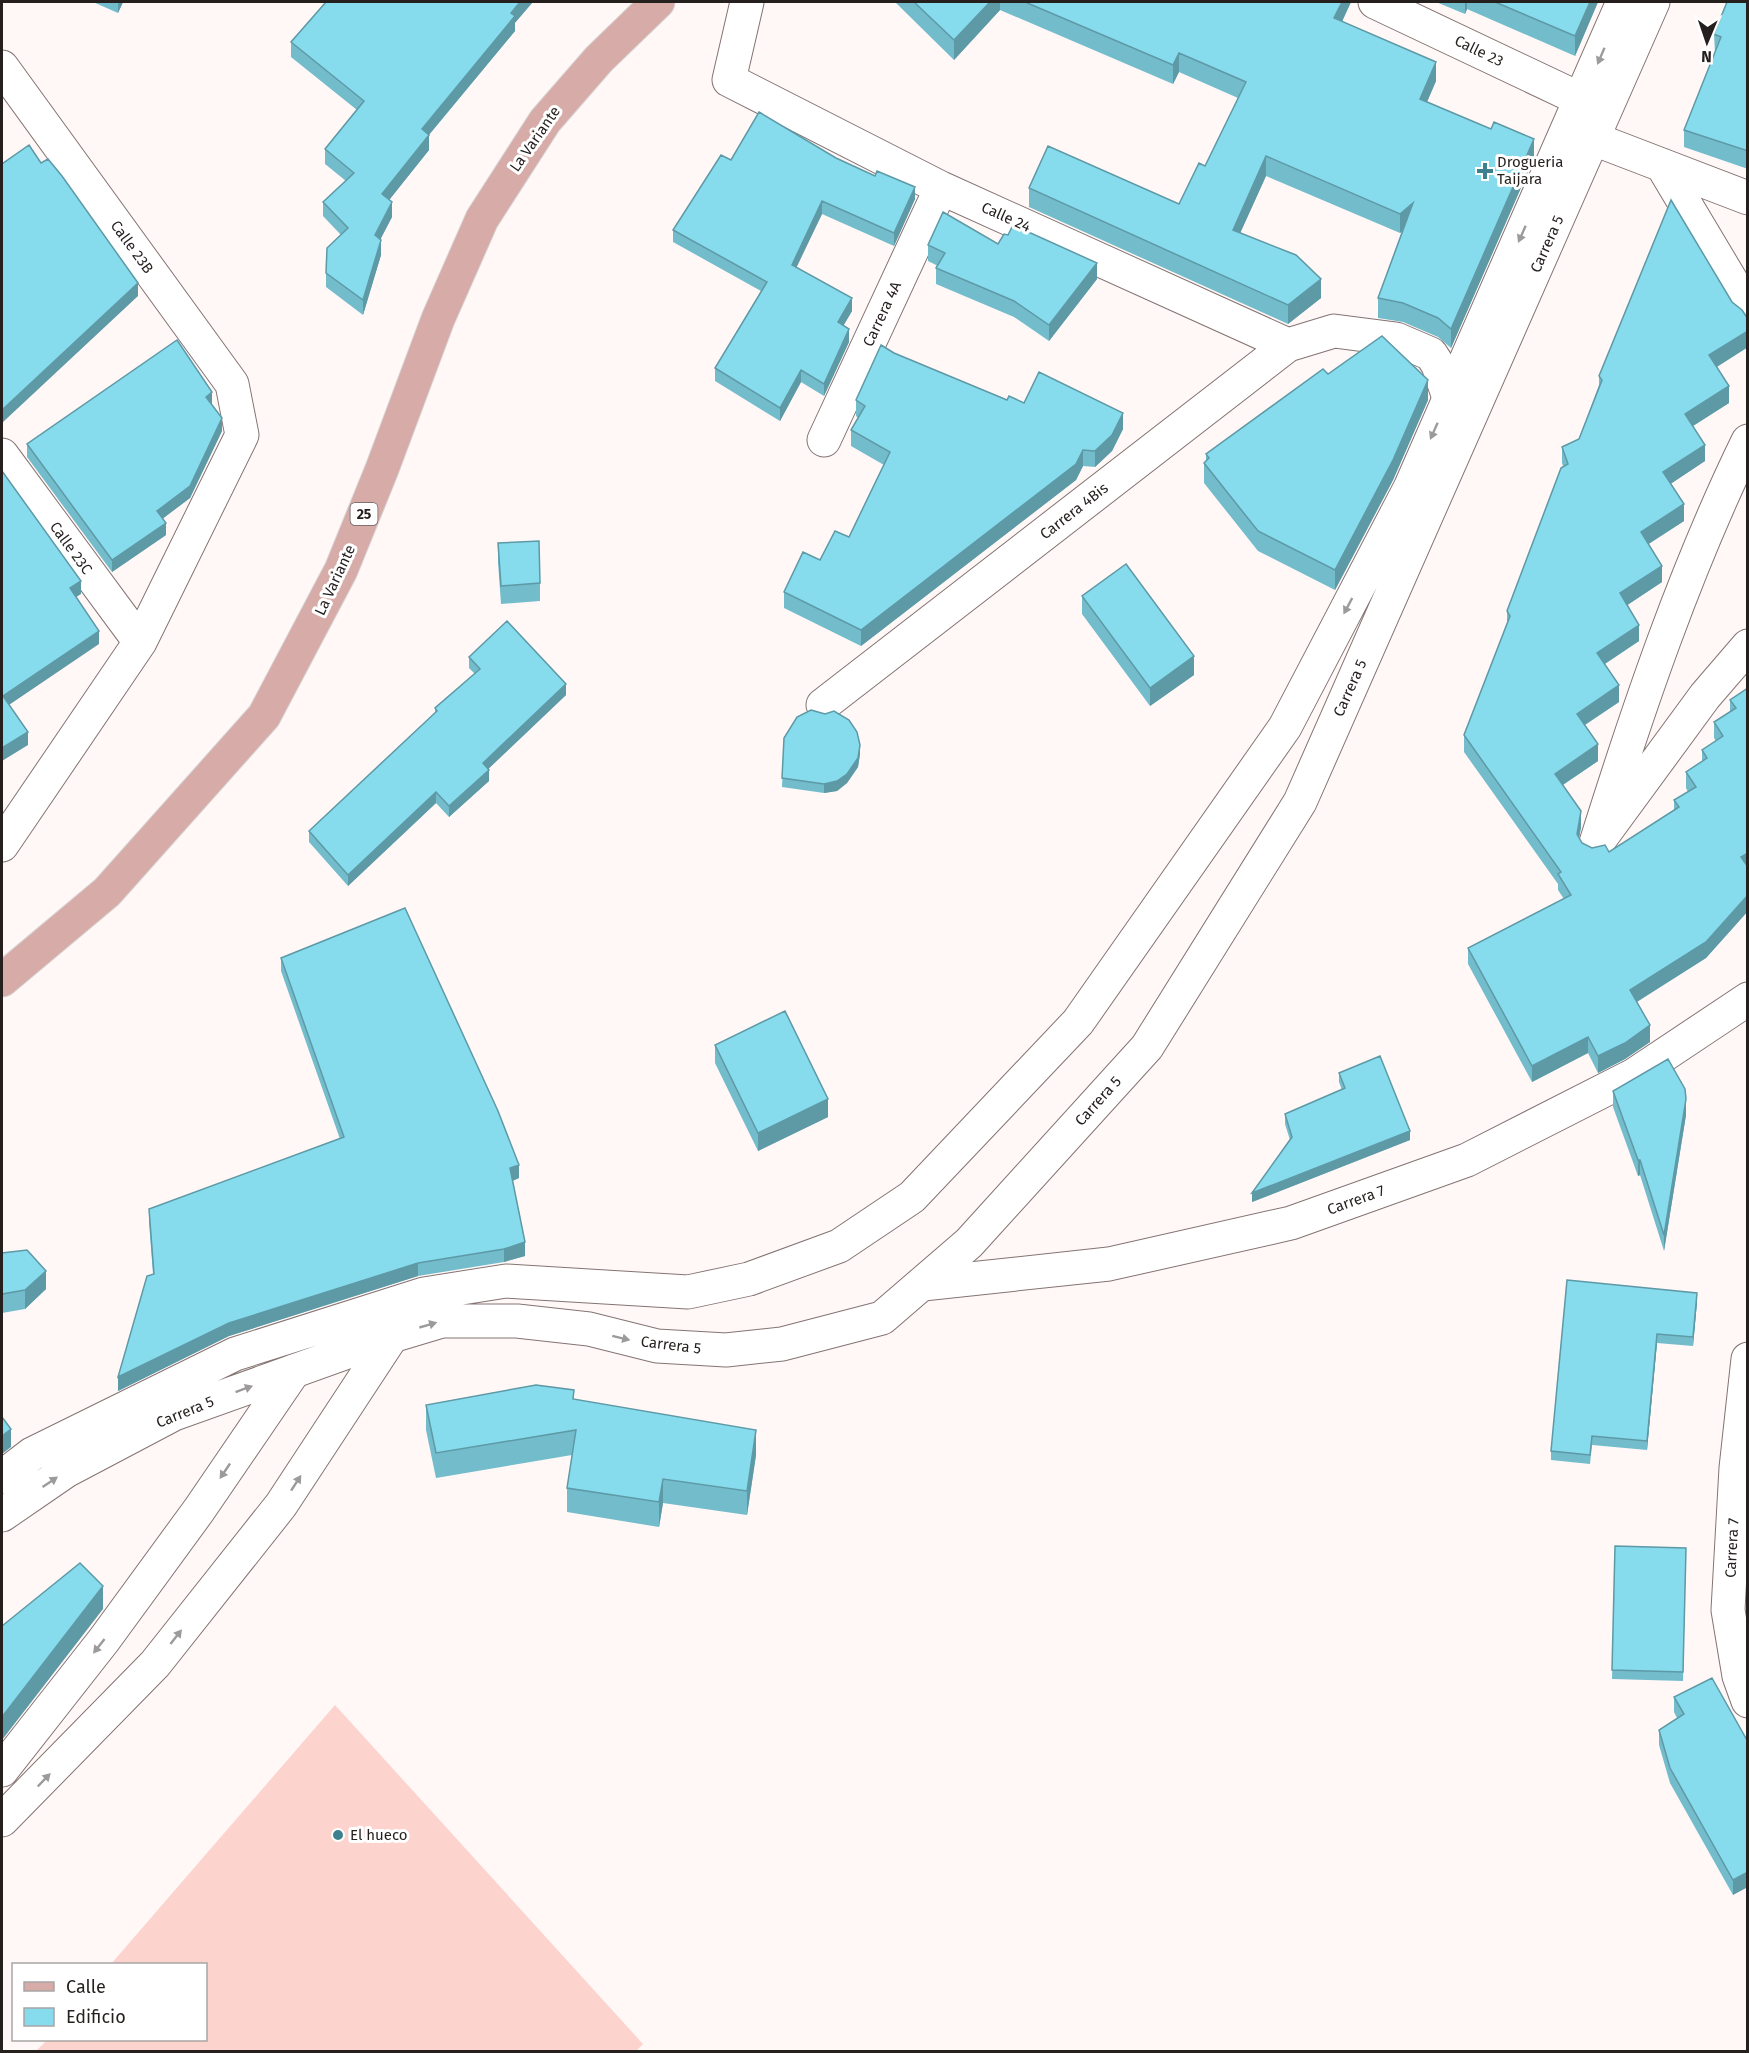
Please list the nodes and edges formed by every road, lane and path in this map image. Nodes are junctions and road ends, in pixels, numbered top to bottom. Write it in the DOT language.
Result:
graph roads {
  1 [pos="658,2"];
  2 [pos="747,2"];
  3 [pos="1376,2"];
  4 [pos="1623,2"];
  5 [pos="1653,2"];
  6 [pos="2,67"];
  7 [pos="1582,100"];
  8 [pos="1594,140"];
  9 [pos="1662,165"];
  10 [pos="941,188"];
  11 [pos="1748,198"];
  12 [pos="1748,309"];
  13 [pos="1288,345"];
  14 [pos="1449,398"];
  15 [pos="824,440"];
  16 [pos="1748,441"];
  17 [pos="2,455"];
  18 [pos="140,642"];
  19 [pos="1748,646"];
  20 [pos="822,705"];
  21 [pos="4,837"];
  22 [pos="2,980"];
  23 [pos="1748,999"];
  24 [pos="923,1284"];
  25 [pos="392,1335"];
  26 [pos="1748,1359"];
  27 [pos="294,1371"];
  28 [pos="2,1477"];
  29 [pos="2,1515"];
  30 [pos="1748,1701"];
  31 [pos="2,1770"];
  32 [pos="2,1820"];
  1 -- 22 [label="main road, La Variante / 25"];
  2 -- 10 [label="street, Calle 24"];
  3 -- 7 [label="street, Calle 23"];
  4 -- 7 [label="street, Carrera 5, one-way"];
  5 -- 8 [label="street, Carrera 5"];
  6 -- 18 [label="street, Calle 23B"];
  7 -- 14 [label="street, Carrera 5, one-way"];
  8 -- 9 [label="street"];
  8 -- 24 [label="street, Carrera 5"];
  9 -- 11 [label="street"];
  9 -- 12 [label="street"];
  10 -- 13 [label="street, Calle 24"];
  10 -- 15 [label="street, Carrera 4A"];
  13 -- 14 [label="street, Carrera 4Bis"];
  13 -- 20 [label="street, Carrera 4Bis"];
  14 -- 28 [label="street, Carrera 5, one-way"];
  16 -- 19 [label="street"];
  17 -- 18 [label="street, Calle 23C"];
  18 -- 21 [label="street"];
  23 -- 24 [label="street, Carrera 7"];
  25 -- 24 [label="street, Carrera 5, one-way"];
  25 -- 27 [label="street, Carrera 5"];
  32 -- 25 [label="street, one-way"];
  26 -- 30 [label="street, Carrera 7"];
  29 -- 27 [label="street, Carrera 5, one-way"];
  27 -- 31 [label="street, one-way"];
}
